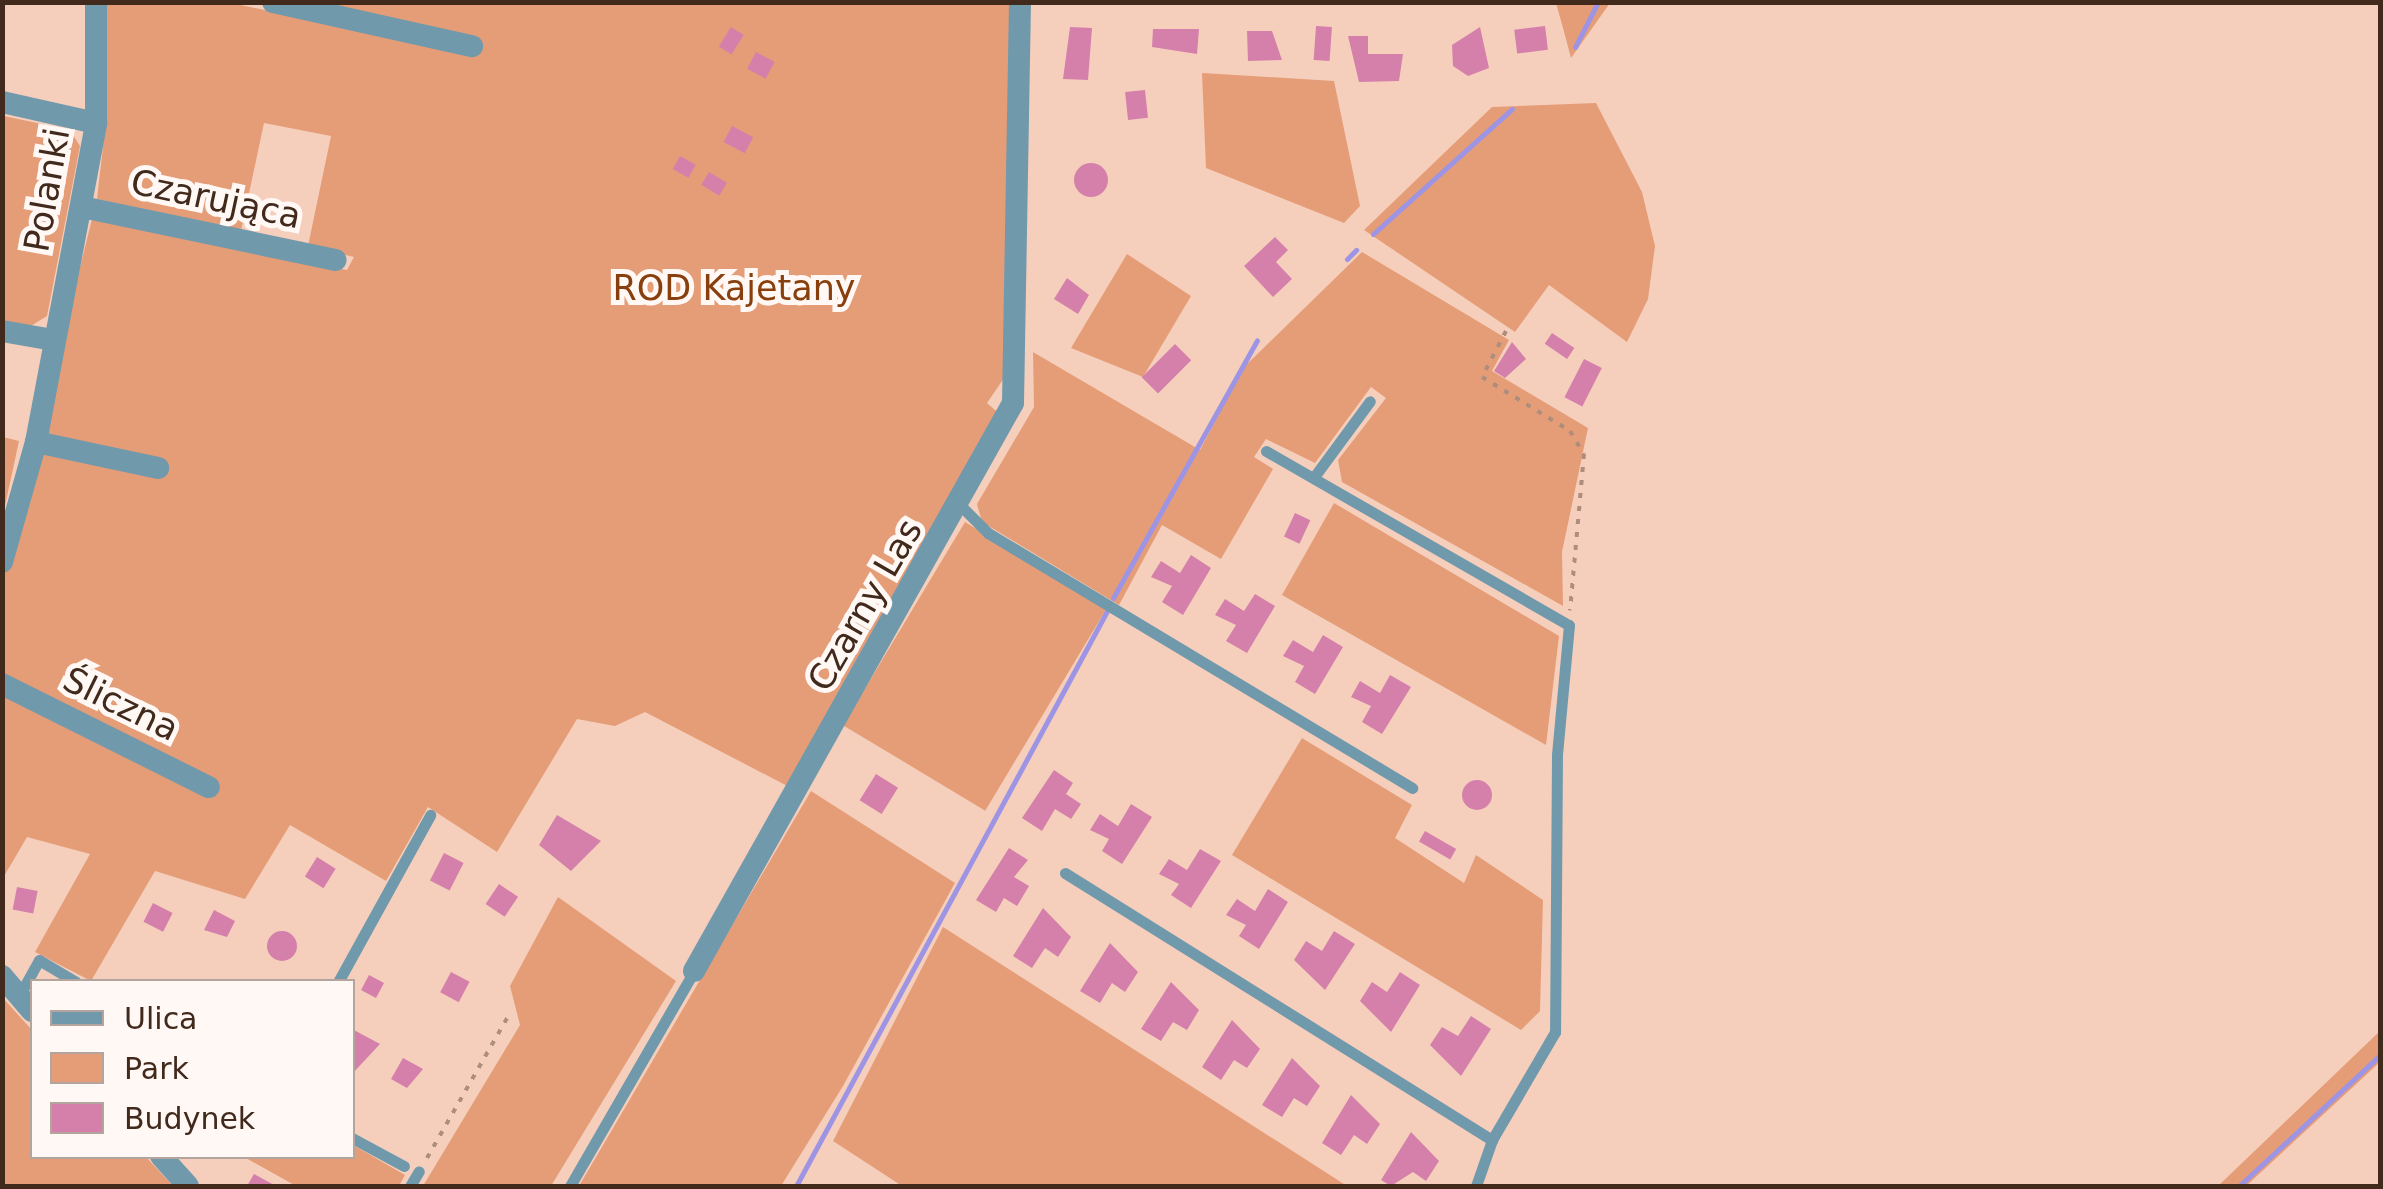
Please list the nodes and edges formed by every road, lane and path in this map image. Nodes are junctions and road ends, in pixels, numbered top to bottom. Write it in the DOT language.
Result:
graph roads {
  1 [pos="96,2"];
  2 [pos="274,2"];
  3 [pos="1020,2"];
  4 [pos="472,46"];
  5 [pos="2,102"];
  6 [pos="96,122"];
  7 [pos="82,207"];
  8 [pos="336,260"];
  9 [pos="2,331"];
  10 [pos="1506,332"];
  11 [pos="53,340"];
  12 [pos="1370,400"];
  13 [pos="36,442"];
  14 [pos="1266,450"];
  15 [pos="158,468"];
  16 [pos="1314,477"];
  17 [pos="962,507"];
  18 [pos="5,552"];
  19 [pos="1569,624"];
  20 [pos="2,684"];
  21 [pos="210,787"];
  22 [pos="1412,788"];
  23 [pos="430,816"];
  24 [pos="1065,873"];
  25 [pos="694,970"];
  26 [pos="2,976"];
  27 [pos="33,979"];
  28 [pos="71,979"];
  29 [pos="340,979"];
  30 [pos="26,1003"];
  31 [pos="509,1015"];
  32 [pos="355,1140"];
  33 [pos="1492,1140"];
  34 [pos="164,1159"];
  35 [pos="404,1166"];
  36 [pos="419,1171"];
  37 [pos="188,1186"];
  38 [pos="410,1186"];
  39 [pos="570,1186"];
  40 [pos="1476,1186"];
  1 -- 6 [label="street, Polanki"];
  2 -- 4 [label="street"];
  3 -- 17 [label="street, Czarny Las"];
  5 -- 6 [label="street"];
  6 -- 7 [label="street, Polanki"];
  7 -- 8 [label="street, Czarująca"];
  7 -- 11 [label="street, Polanki"];
  9 -- 11 [label="street"];
  10 -- 19 [label="path"];
  11 -- 13 [label="street, Polanki"];
  12 -- 16 [label="lane"];
  13 -- 15 [label="street"];
  13 -- 18 [label="street, Polanki"];
  14 -- 16 [label="lane"];
  16 -- 19 [label="lane"];
  17 -- 22 [label="lane"];
  17 -- 25 [label="street, Czarny Las"];
  19 -- 33 [label="lane"];
  20 -- 21 [label="street, Śliczna"];
  23 -- 29 [label="lane"];
  24 -- 33 [label="lane"];
  25 -- 39 [label="lane, Czarny Las"];
  26 -- 30 [label="street"];
  27 -- 28 [label="lane"];
  31 -- 36 [label="path"];
  32 -- 35 [label="lane"];
  33 -- 40 [label="lane"];
  34 -- 37 [label="street"];
  36 -- 38 [label="lane"];
}
